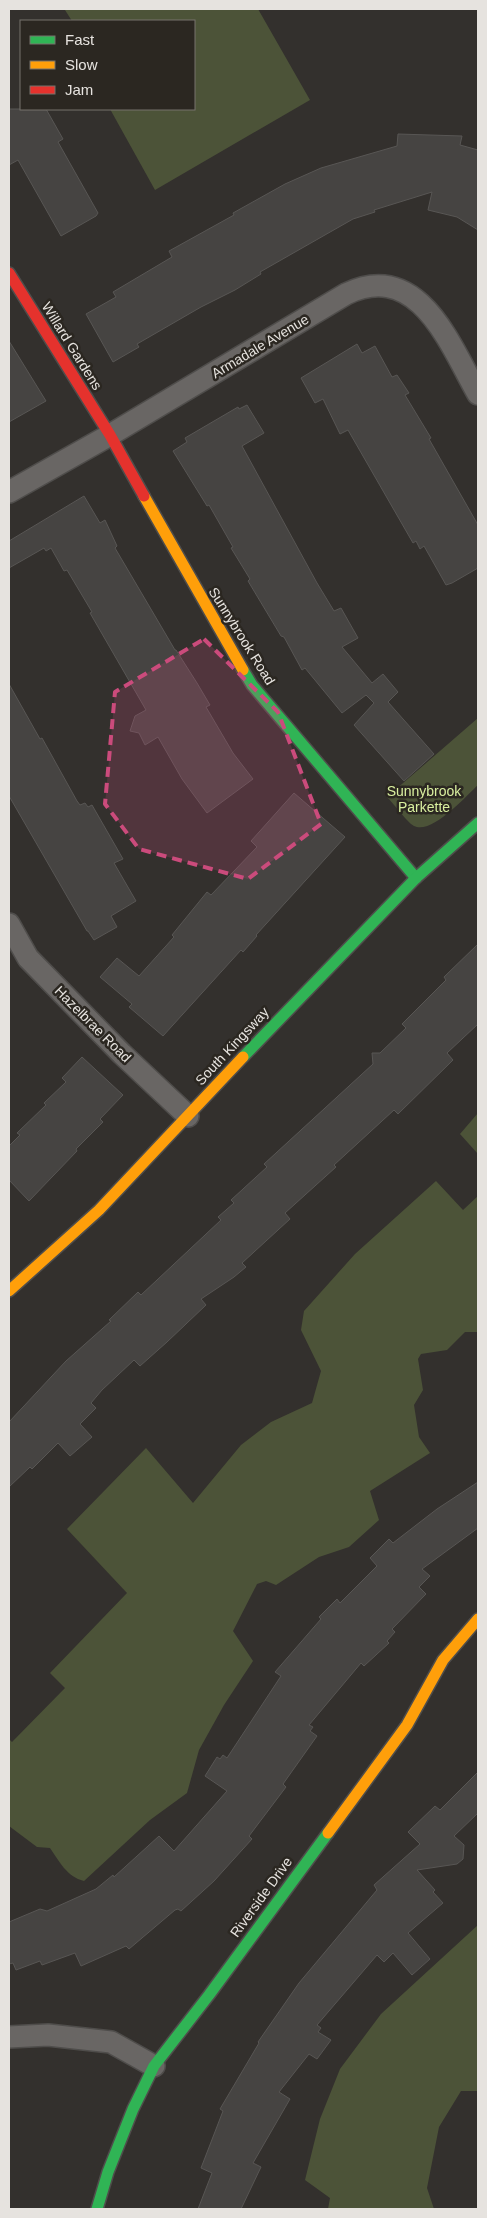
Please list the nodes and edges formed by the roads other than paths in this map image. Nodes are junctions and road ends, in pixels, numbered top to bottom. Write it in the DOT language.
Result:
graph roads {
  1 [pos="9,273"];
  2 [pos="478,394"];
  3 [pos="110,435"];
  4 [pos="9,492"];
  5 [pos="478,823"];
  6 [pos="416,878"];
  7 [pos="9,924"];
  8 [pos="188,1116"];
  9 [pos="9,1291"];
  10 [pos="478,1619"];
  11 [pos="9,2036"];
  12 [pos="154,2066"];
  13 [pos="97,2209"];
  1 -- 3 [label="street, Willard Gardens"];
  2 -- 3 [label="street, Armadale Avenue"];
  3 -- 4 [label="street, Armadale Avenue"];
  3 -- 6 [label="street, Sunnybrook Road"];
  5 -- 6 [label="street, South Kingsway"];
  6 -- 8 [label="street, South Kingsway"];
  7 -- 8 [label="street, Hazelbrae Road"];
  8 -- 9 [label="street, South Kingsway"];
  10 -- 12 [label="street, Riverside Drive"];
  11 -- 12 [label="street"];
  12 -- 13 [label="street, Riverside Drive"];
}
